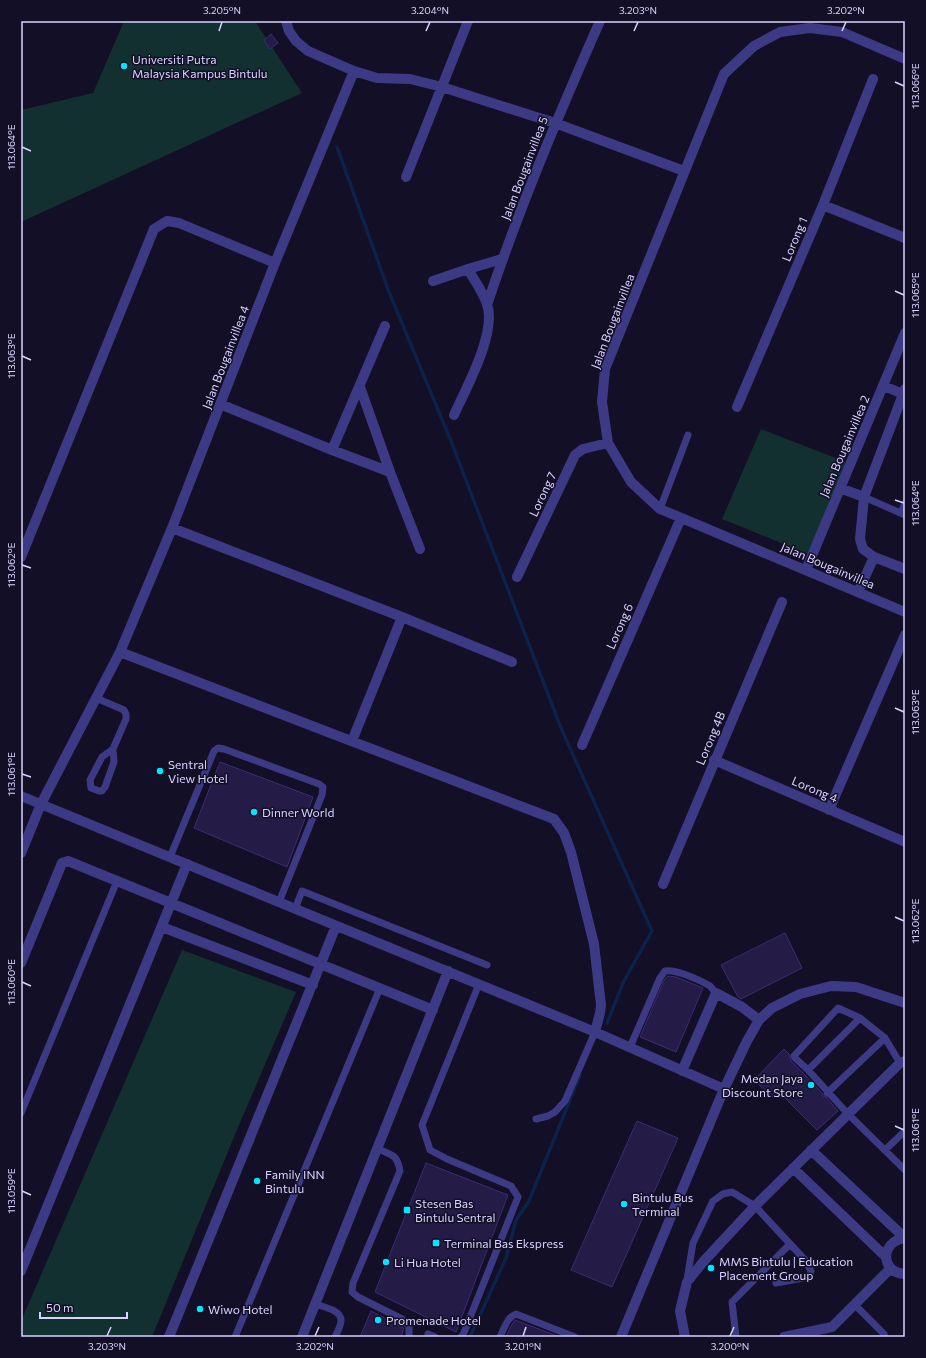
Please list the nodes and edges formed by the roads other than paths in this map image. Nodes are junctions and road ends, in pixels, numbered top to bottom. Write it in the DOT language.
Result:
graph roads {
  1 [pos="286,21"];
  2 [pos="468,21"];
  3 [pos="600,21"];
  4 [pos="905,59"];
  5 [pos="354,71"];
  6 [pos="873,80"];
  7 [pos="442,87"];
  8 [pos="555,123"];
  9 [pos="684,172"];
  10 [pos="406,177"];
  11 [pos="823,205"];
  12 [pos="905,238"];
  13 [pos="502,259"];
  14 [pos="275,263"];
  15 [pos="468,269"];
  16 [pos="433,281"];
  17 [pos="487,305"];
  18 [pos="386,326"];
  19 [pos="905,333"];
  20 [pos="884,386"];
  21 [pos="360,387"];
  22 [pos="904,392"];
  23 [pos="220,404"];
  24 [pos="738,407"];
  25 [pos="454,415"];
  26 [pos="688,435"];
  27 [pos="608,443"];
  28 [pos="332,450"];
  29 [pos="390,472"];
  30 [pos="840,488"];
  31 [pos="864,498"];
  32 [pos="905,503"];
  33 [pos="660,509"];
  34 [pos="903,514"];
  35 [pos="681,518"];
  36 [pos="172,528"];
  37 [pos="420,549"];
  38 [pos="21,557"];
  39 [pos="874,557"];
  40 [pos="905,569"];
  41 [pos="806,570"];
  42 [pos="517,577"];
  43 [pos="858,592"];
  44 [pos="782,602"];
  45 [pos="905,612"];
  46 [pos="402,617"];
  47 [pos="905,635"];
  48 [pos="120,652"];
  49 [pos="512,662"];
  50 [pos="96,698"];
  51 [pos="352,741"];
  52 [pos="582,745"];
  53 [pos="113,749"];
  54 [pos="714,760"];
  55 [pos="21,796"];
  56 [pos="41,804"];
  57 [pos="828,810"];
  58 [pos="905,842"];
  59 [pos="21,853"];
  60 [pos="170,857"];
  61 [pos="187,864"];
  62 [pos="117,881"];
  63 [pos="663,884"];
  64 [pos="279,902"];
  65 [pos="171,904"];
  66 [pos="295,909"];
  67 [pos="336,926"];
  68 [pos="162,927"];
  69 [pos="21,962"];
  70 [pos="321,965"];
  71 [pos="487,965"];
  72 [pos="448,971"];
  73 [pos="479,984"];
  74 [pos="313,985"];
  75 [pos="380,988"];
  76 [pos="716,993"];
  77 [pos="905,1003"];
  78 [pos="433,1010"];
  79 [pos="860,1018"];
  80 [pos="759,1020"];
  81 [pos="595,1032"];
  82 [pos="885,1038"];
  83 [pos="630,1047"];
  84 [pos="902,1062"];
  85 [pos="808,1070"];
  86 [pos="682,1071"];
  87 [pos="724,1090"];
  88 [pos="827,1093"];
  89 [pos="21,1113"];
  90 [pos="848,1114"];
  91 [pos="536,1119"];
  92 [pos="905,1131"];
  93 [pos="378,1149"];
  94 [pos="811,1150"];
  95 [pos="885,1150"];
  96 [pos="793,1168"];
  97 [pos="905,1170"];
  98 [pos="755,1206"];
  99 [pos="905,1238"];
  100 [pos="790,1244"];
  101 [pos="886,1257"];
  102 [pos="890,1268"];
  103 [pos="21,1272"];
  104 [pos="905,1274"];
  105 [pos="687,1282"];
  106 [pos="776,1283"];
  107 [pos="315,1304"];
  108 [pos="855,1305"];
  109 [pos="428,1334"];
  110 [pos="169,1337"];
  111 [pos="235,1337"];
  112 [pos="302,1337"];
  113 [pos="335,1337"];
  114 [pos="409,1337"];
  115 [pos="435,1337"];
  116 [pos="461,1337"];
  117 [pos="500,1337"];
  118 [pos="575,1337"];
  119 [pos="621,1337"];
  120 [pos="685,1337"];
  121 [pos="736,1337"];
  122 [pos="784,1337"];
  123 [pos="885,1337"];
  1 -- 5 [label="street"];
  2 -- 7 [label="street"];
  3 -- 8 [label="street, Jalan Bougainvillea 5"];
  4 -- 9 [label="street, Jalan Bougainvillea"];
  5 -- 7 [label="street"];
  5 -- 14 [label="street, Jalan Bougainvillea 4"];
  6 -- 11 [label="street, Lorong 1"];
  7 -- 8 [label="street"];
  7 -- 10 [label="street"];
  8 -- 9 [label="street"];
  8 -- 13 [label="street, Jalan Bougainvillea 5"];
  9 -- 27 [label="street, Jalan Bougainvillea"];
  11 -- 12 [label="street"];
  11 -- 24 [label="street, Lorong 1"];
  13 -- 15 [label="street"];
  13 -- 17 [label="street, Jalan Bougainvillea 5"];
  14 -- 23 [label="street, Jalan Bougainvillea 4"];
  14 -- 38 [label="street"];
  15 -- 16 [label="street"];
  15 -- 17 [label="street"];
  17 -- 25 [label="street"];
  18 -- 21 [label="street"];
  19 -- 20 [label="street, Jalan Bougainvillea 2"];
  20 -- 22 [label="street"];
  20 -- 30 [label="street, Jalan Bougainvillea 2"];
  21 -- 28 [label="street"];
  21 -- 29 [label="street"];
  22 -- 31 [label="street"];
  23 -- 28 [label="street"];
  23 -- 36 [label="street, Jalan Bougainvillea 4"];
  26 -- 33 [label="lane"];
  27 -- 33 [label="street, Jalan Bougainvillea"];
  27 -- 42 [label="street, Lorong 7"];
  28 -- 29 [label="street"];
  29 -- 37 [label="street"];
  30 -- 31 [label="street"];
  30 -- 41 [label="street, Jalan Bougainvillea 2"];
  31 -- 34 [label="lane"];
  31 -- 39 [label="street"];
  32 -- 34 [label="lane"];
  33 -- 35 [label="street, Jalan Bougainvillea"];
  35 -- 41 [label="street, Jalan Bougainvillea"];
  35 -- 52 [label="street, Lorong 6"];
  36 -- 46 [label="street"];
  36 -- 48 [label="street, Jalan Bougainvillea 4"];
  39 -- 40 [label="street"];
  39 -- 43 [label="street"];
  41 -- 43 [label="street, Jalan Bougainvillea"];
  43 -- 45 [label="street, Jalan Bougainvillea"];
  44 -- 54 [label="street, Lorong 4B"];
  46 -- 49 [label="street"];
  46 -- 51 [label="street"];
  47 -- 57 [label="street"];
  48 -- 50 [label="street, Jalan Bougainvillea 4"];
  48 -- 51 [label="street"];
  50 -- 53 [label="lane"];
  50 -- 56 [label="street, Jalan Bougainvillea 4"];
  51 -- 81 [label="street"];
  53 -- 53 [label="lane"];
  54 -- 57 [label="street, Lorong 4"];
  54 -- 63 [label="street, Lorong 4B"];
  55 -- 56 [label="street"];
  56 -- 59 [label="street, Jalan Bougainvillea 4"];
  56 -- 60 [label="street"];
  57 -- 58 [label="street, Lorong 4"];
  60 -- 61 [label="street"];
  60 -- 64 [label="lane"];
  61 -- 64 [label="street"];
  61 -- 65 [label="street"];
  62 -- 65 [label="street"];
  62 -- 69 [label="street"];
  62 -- 89 [label="lane"];
  64 -- 66 [label="street"];
  65 -- 68 [label="street"];
  65 -- 70 [label="street"];
  66 -- 67 [label="street"];
  66 -- 71 [label="lane"];
  67 -- 70 [label="street"];
  67 -- 72 [label="street"];
  68 -- 74 [label="street"];
  68 -- 103 [label="street"];
  70 -- 74 [label="street"];
  70 -- 75 [label="street"];
  72 -- 73 [label="street"];
  72 -- 78 [label="street"];
  73 -- 81 [label="street"];
  73 -- 116 [label="lane"];
  74 -- 110 [label="street"];
  75 -- 78 [label="street"];
  75 -- 111 [label="lane"];
  76 -- 80 [label="street"];
  76 -- 83 [label="lane"];
  76 -- 86 [label="street"];
  77 -- 80 [label="street"];
  78 -- 93 [label="street"];
  79 -- 82 [label="lane"];
  79 -- 85 [label="lane"];
  79 -- 85 [label="lane"];
  80 -- 87 [label="street"];
  81 -- 83 [label="street"];
  81 -- 91 [label="lane"];
  82 -- 84 [label="lane"];
  82 -- 88 [label="lane"];
  83 -- 86 [label="street"];
  84 -- 90 [label="street"];
  85 -- 88 [label="lane"];
  86 -- 87 [label="street"];
  87 -- 119 [label="street"];
  88 -- 90 [label="lane"];
  90 -- 94 [label="street"];
  90 -- 95 [label="lane"];
  92 -- 95 [label="lane"];
  93 -- 107 [label="street"];
  93 -- 114 [label="lane"];
  94 -- 96 [label="street"];
  94 -- 99 [label="street"];
  95 -- 97 [label="lane"];
  96 -- 98 [label="street"];
  96 -- 101 [label="street"];
  98 -- 100 [label="lane"];
  98 -- 105 [label="street"];
  98 -- 105 [label="lane"];
  99 -- 101 [label="street"];
  100 -- 106 [label="lane"];
  100 -- 121 [label="lane"];
  101 -- 102 [label="street"];
  102 -- 104 [label="street"];
  102 -- 108 [label="street"];
  105 -- 120 [label="street"];
  107 -- 112 [label="street"];
  107 -- 113 [label="lane"];
  108 -- 122 [label="street"];
  108 -- 123 [label="lane"];
  109 -- 115 [label="lane"];
  117 -- 118 [label="lane"];
}
